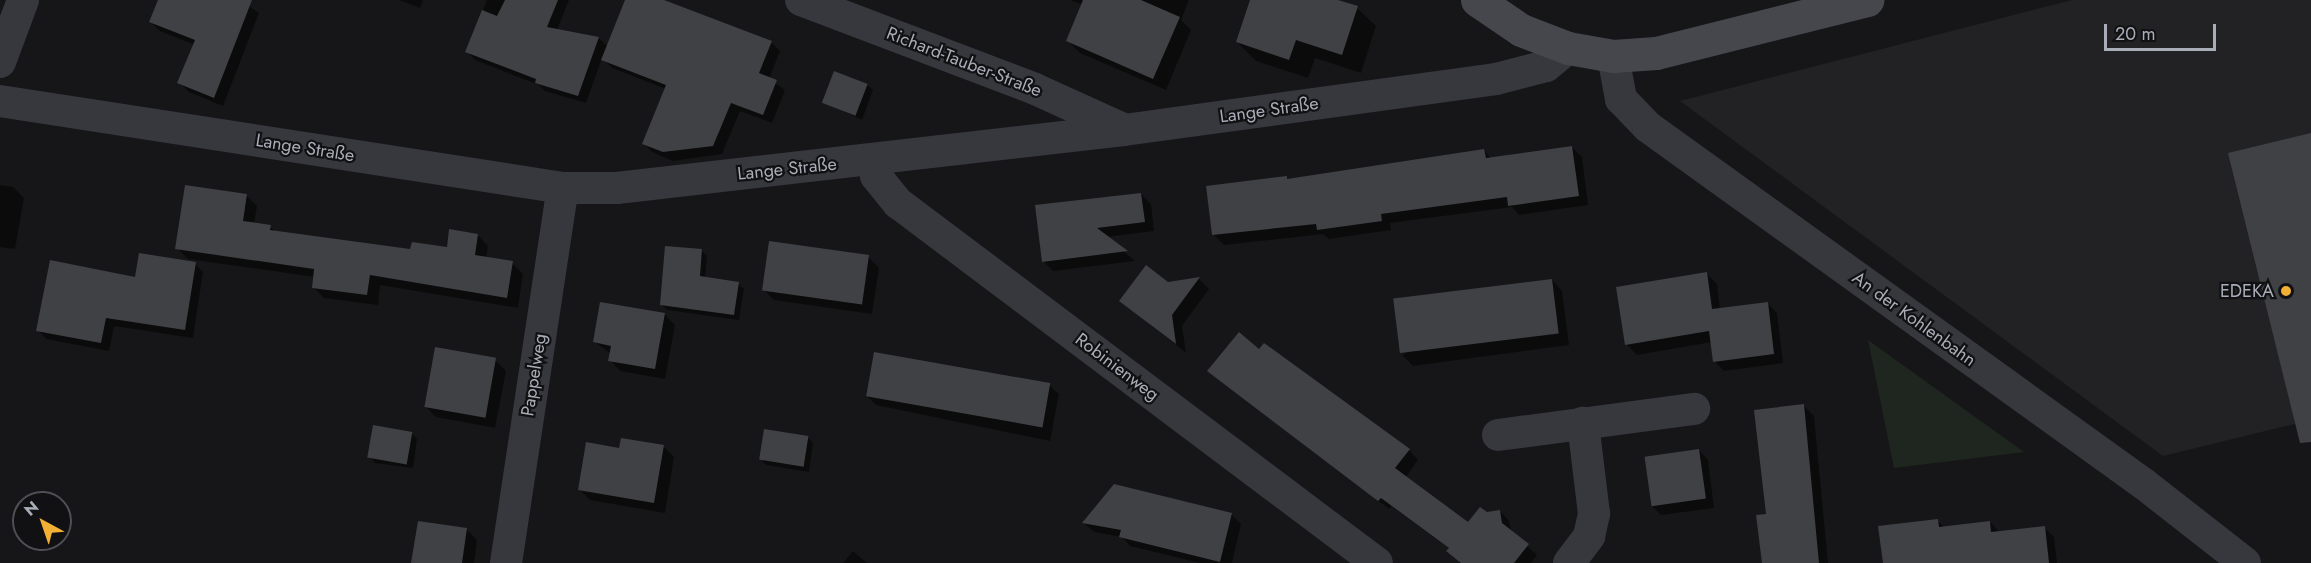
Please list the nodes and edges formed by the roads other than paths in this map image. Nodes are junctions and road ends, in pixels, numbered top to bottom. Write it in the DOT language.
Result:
graph roads {
  1 [pos="23,0"];
  2 [pos="801,0"];
  3 [pos="1477,0"];
  4 [pos="1867,0"];
  5 [pos="1568,48"];
  6 [pos="1613,56"];
  7 [pos="0,62"];
  8 [pos="0,101"];
  9 [pos="1124,129"];
  10 [pos="874,159"];
  11 [pos="563,188"];
  12 [pos="1694,409"];
  13 [pos="1583,423"];
  14 [pos="1498,435"];
  15 [pos="506,563"];
  16 [pos="1377,563"];
  17 [pos="1569,563"];
  18 [pos="2245,563"];
  1 -- 7 [label="street"];
  2 -- 9 [label="street, Richard-Tauber-Straße"];
  3 -- 5 [label="street"];
  4 -- 6 [label="street"];
  5 -- 6 [label="street"];
  5 -- 9 [label="street, Lange Straße"];
  6 -- 18 [label="street, An der Kohlenbahn"];
  8 -- 11 [label="street, Lange Straße"];
  9 -- 10 [label="street, Lange Straße"];
  10 -- 11 [label="street, Lange Straße"];
  10 -- 16 [label="street, Robinienweg"];
  11 -- 15 [label="street, Pappelweg"];
  12 -- 13 [label="street"];
  13 -- 14 [label="street"];
  13 -- 17 [label="street"];
}
